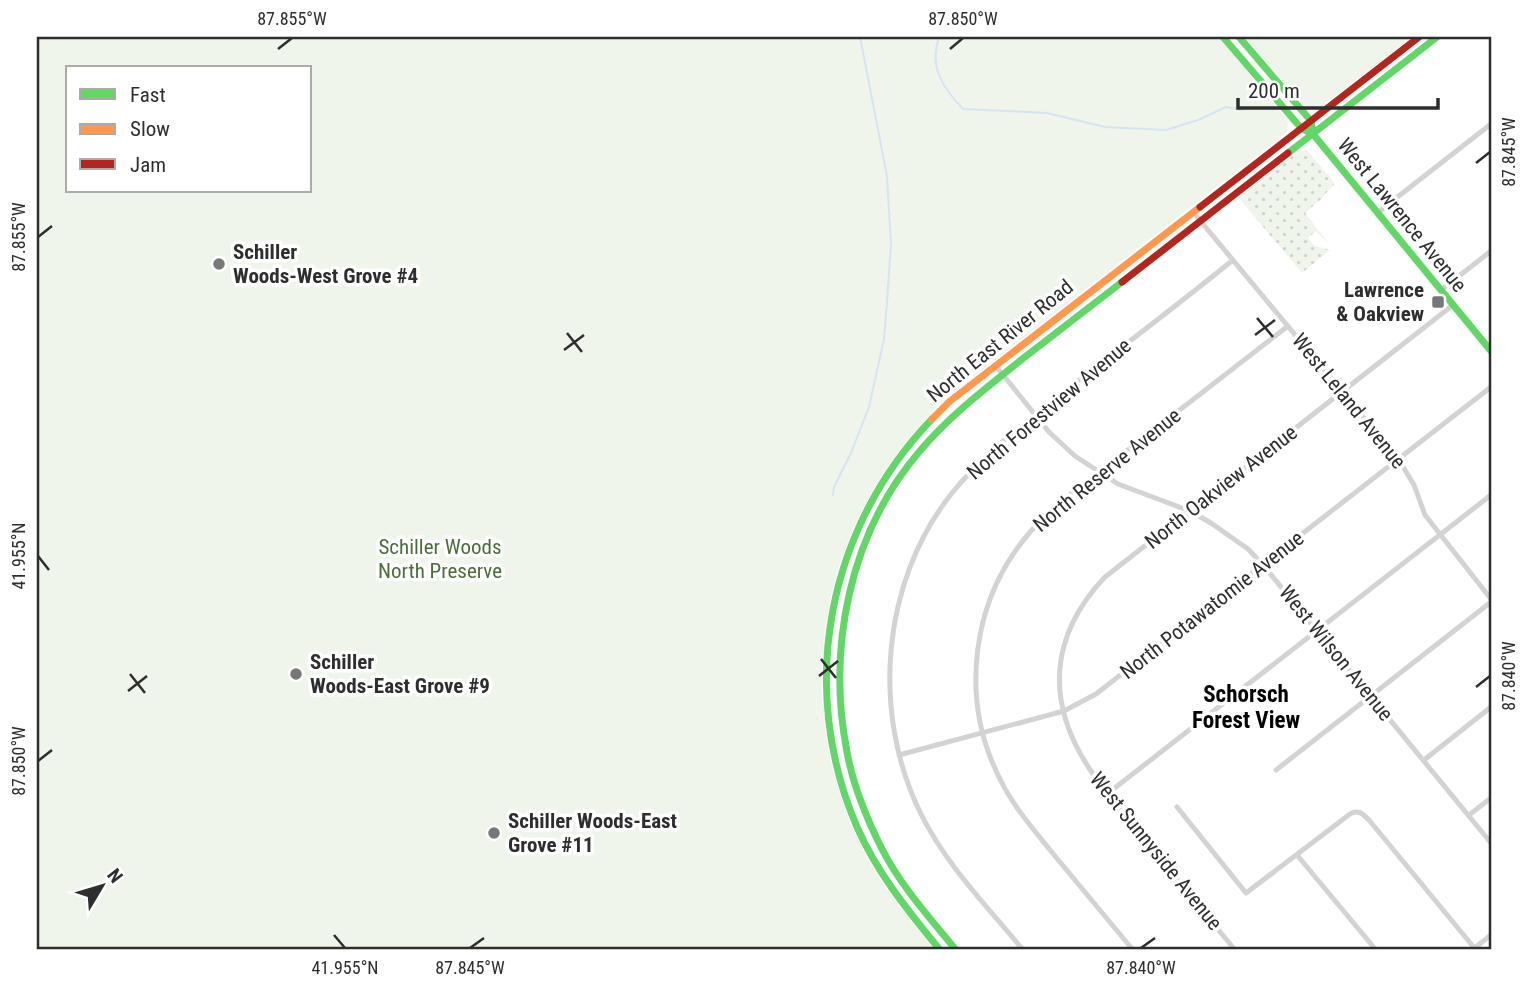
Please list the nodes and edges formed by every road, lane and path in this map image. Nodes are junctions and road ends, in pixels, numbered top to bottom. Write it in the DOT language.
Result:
graph roads {
  1 [pos="1223,37"];
  2 [pos="1239,37"];
  3 [pos="1419,37"];
  4 [pos="1437,37"];
  5 [pos="1311,121"];
  6 [pos="1491,124"];
  7 [pos="1301,128"];
  8 [pos="1313,134"];
  9 [pos="1193,211"];
  10 [pos="1377,213"];
  11 [pos="1201,221"];
  12 [pos="1491,251"];
  13 [pos="1233,260"];
  14 [pos="1441,290"];
  15 [pos="1453,305"];
  16 [pos="1288,326"];
  17 [pos="1491,351"];
  18 [pos="995,365"];
  19 [pos="1003,375"];
  20 [pos="1491,387"];
  21 [pos="1343,392"];
  22 [pos="1035,415"];
  23 [pos="1399,460"];
  24 [pos="1099,472"];
  25 [pos="1491,495"];
  26 [pos="1190,511"];
  27 [pos="1440,535"];
  28 [pos="1263,565"];
  29 [pos="1491,600"];
  30 [pos="1317,631"];
  31 [pos="1371,697"];
  32 [pos="1491,707"];
  33 [pos="1064,711"];
  34 [pos="982,733"];
  35 [pos="899,755"];
  36 [pos="1424,760"];
  37 [pos="1276,770"];
  38 [pos="1107,794"];
  39 [pos="1491,798"];
  40 [pos="1177,807"];
  41 [pos="1469,816"];
  42 [pos="1491,843"];
  43 [pos="1297,855"];
  44 [pos="1491,935"];
  45 [pos="940,950"];
  46 [pos="956,950"];
  47 [pos="1023,950"];
  48 [pos="1133,950"];
  49 [pos="1235,950"];
  50 [pos="1376,950"];
  51 [pos="1474,950"];
  1 -- 7 [label="main road"];
  2 -- 5 [label="main road"];
  3 -- 5 [label="main road, North East River Road"];
  4 -- 8 [label="main road, North East River Road"];
  5 -- 7 [label="main road, North East River Road"];
  5 -- 8 [label="main road"];
  6 -- 10 [label="street"];
  7 -- 8 [label="main road"];
  7 -- 9 [label="main road, North East River Road"];
  8 -- 10 [label="main road, West Lawrence Avenue"];
  8 -- 11 [label="main road, North East River Road"];
  9 -- 11 [label="street, West Leland Avenue"];
  9 -- 18 [label="main road, North East River Road"];
  10 -- 14 [label="main road, West Lawrence Avenue"];
  11 -- 13 [label="street, West Leland Avenue"];
  11 -- 19 [label="main road, North East River Road"];
  12 -- 14 [label="street"];
  13 -- 16 [label="street, West Leland Avenue"];
  13 -- 22 [label="street, North Forestview Avenue"];
  14 -- 15 [label="main road, West Lawrence Avenue"];
  15 -- 17 [label="main road, West Lawrence Avenue"];
  15 -- 21 [label="street, North Oakview Avenue"];
  16 -- 21 [label="street, West Leland Avenue"];
  16 -- 24 [label="street, North Reserve Avenue"];
  18 -- 19 [label="street, West Wilson Avenue"];
  18 -- 45 [label="main road, North East River Road"];
  19 -- 22 [label="street, West Wilson Avenue"];
  19 -- 46 [label="main road, North East River Road"];
  20 -- 23 [label="street, North Potawatomie Avenue"];
  21 -- 23 [label="street, West Leland Avenue"];
  21 -- 26 [label="street, North Oakview Avenue"];
  22 -- 24 [label="street, West Wilson Avenue"];
  22 -- 35 [label="street, North Forestview Avenue"];
  23 -- 27 [label="street, West Leland Avenue"];
  23 -- 28 [label="street, North Potawatomie Avenue"];
  24 -- 26 [label="street, West Wilson Avenue"];
  24 -- 34 [label="street, North Reserve Avenue"];
  25 -- 27 [label="street"];
  26 -- 28 [label="street, West Wilson Avenue"];
  26 -- 33 [label="street, North Oakview Avenue"];
  27 -- 29 [label="street, West Leland Avenue"];
  27 -- 30 [label="street"];
  28 -- 30 [label="street, West Wilson Avenue"];
  28 -- 33 [label="street, North Potawatomie Avenue"];
  29 -- 31 [label="street"];
  30 -- 31 [label="street, West Wilson Avenue"];
  30 -- 38 [label="street"];
  31 -- 36 [label="street, West Wilson Avenue"];
  31 -- 37 [label="street"];
  32 -- 36 [label="street"];
  33 -- 34 [label="street, North Potawatomie Avenue"];
  33 -- 38 [label="street, West Sunnyside Avenue"];
  34 -- 35 [label="street, North Potawatomie Avenue"];
  34 -- 48 [label="street, North Reserve Avenue"];
  35 -- 47 [label="street, North Forestview Avenue"];
  36 -- 41 [label="street, West Wilson Avenue"];
  38 -- 49 [label="street, West Sunnyside Avenue"];
  39 -- 41 [label="street"];
  40 -- 43 [label="street"];
  41 -- 42 [label="street, West Wilson Avenue"];
  43 -- 50 [label="street"];
  43 -- 51 [label="street"];
  44 -- 51 [label="street"];
}
